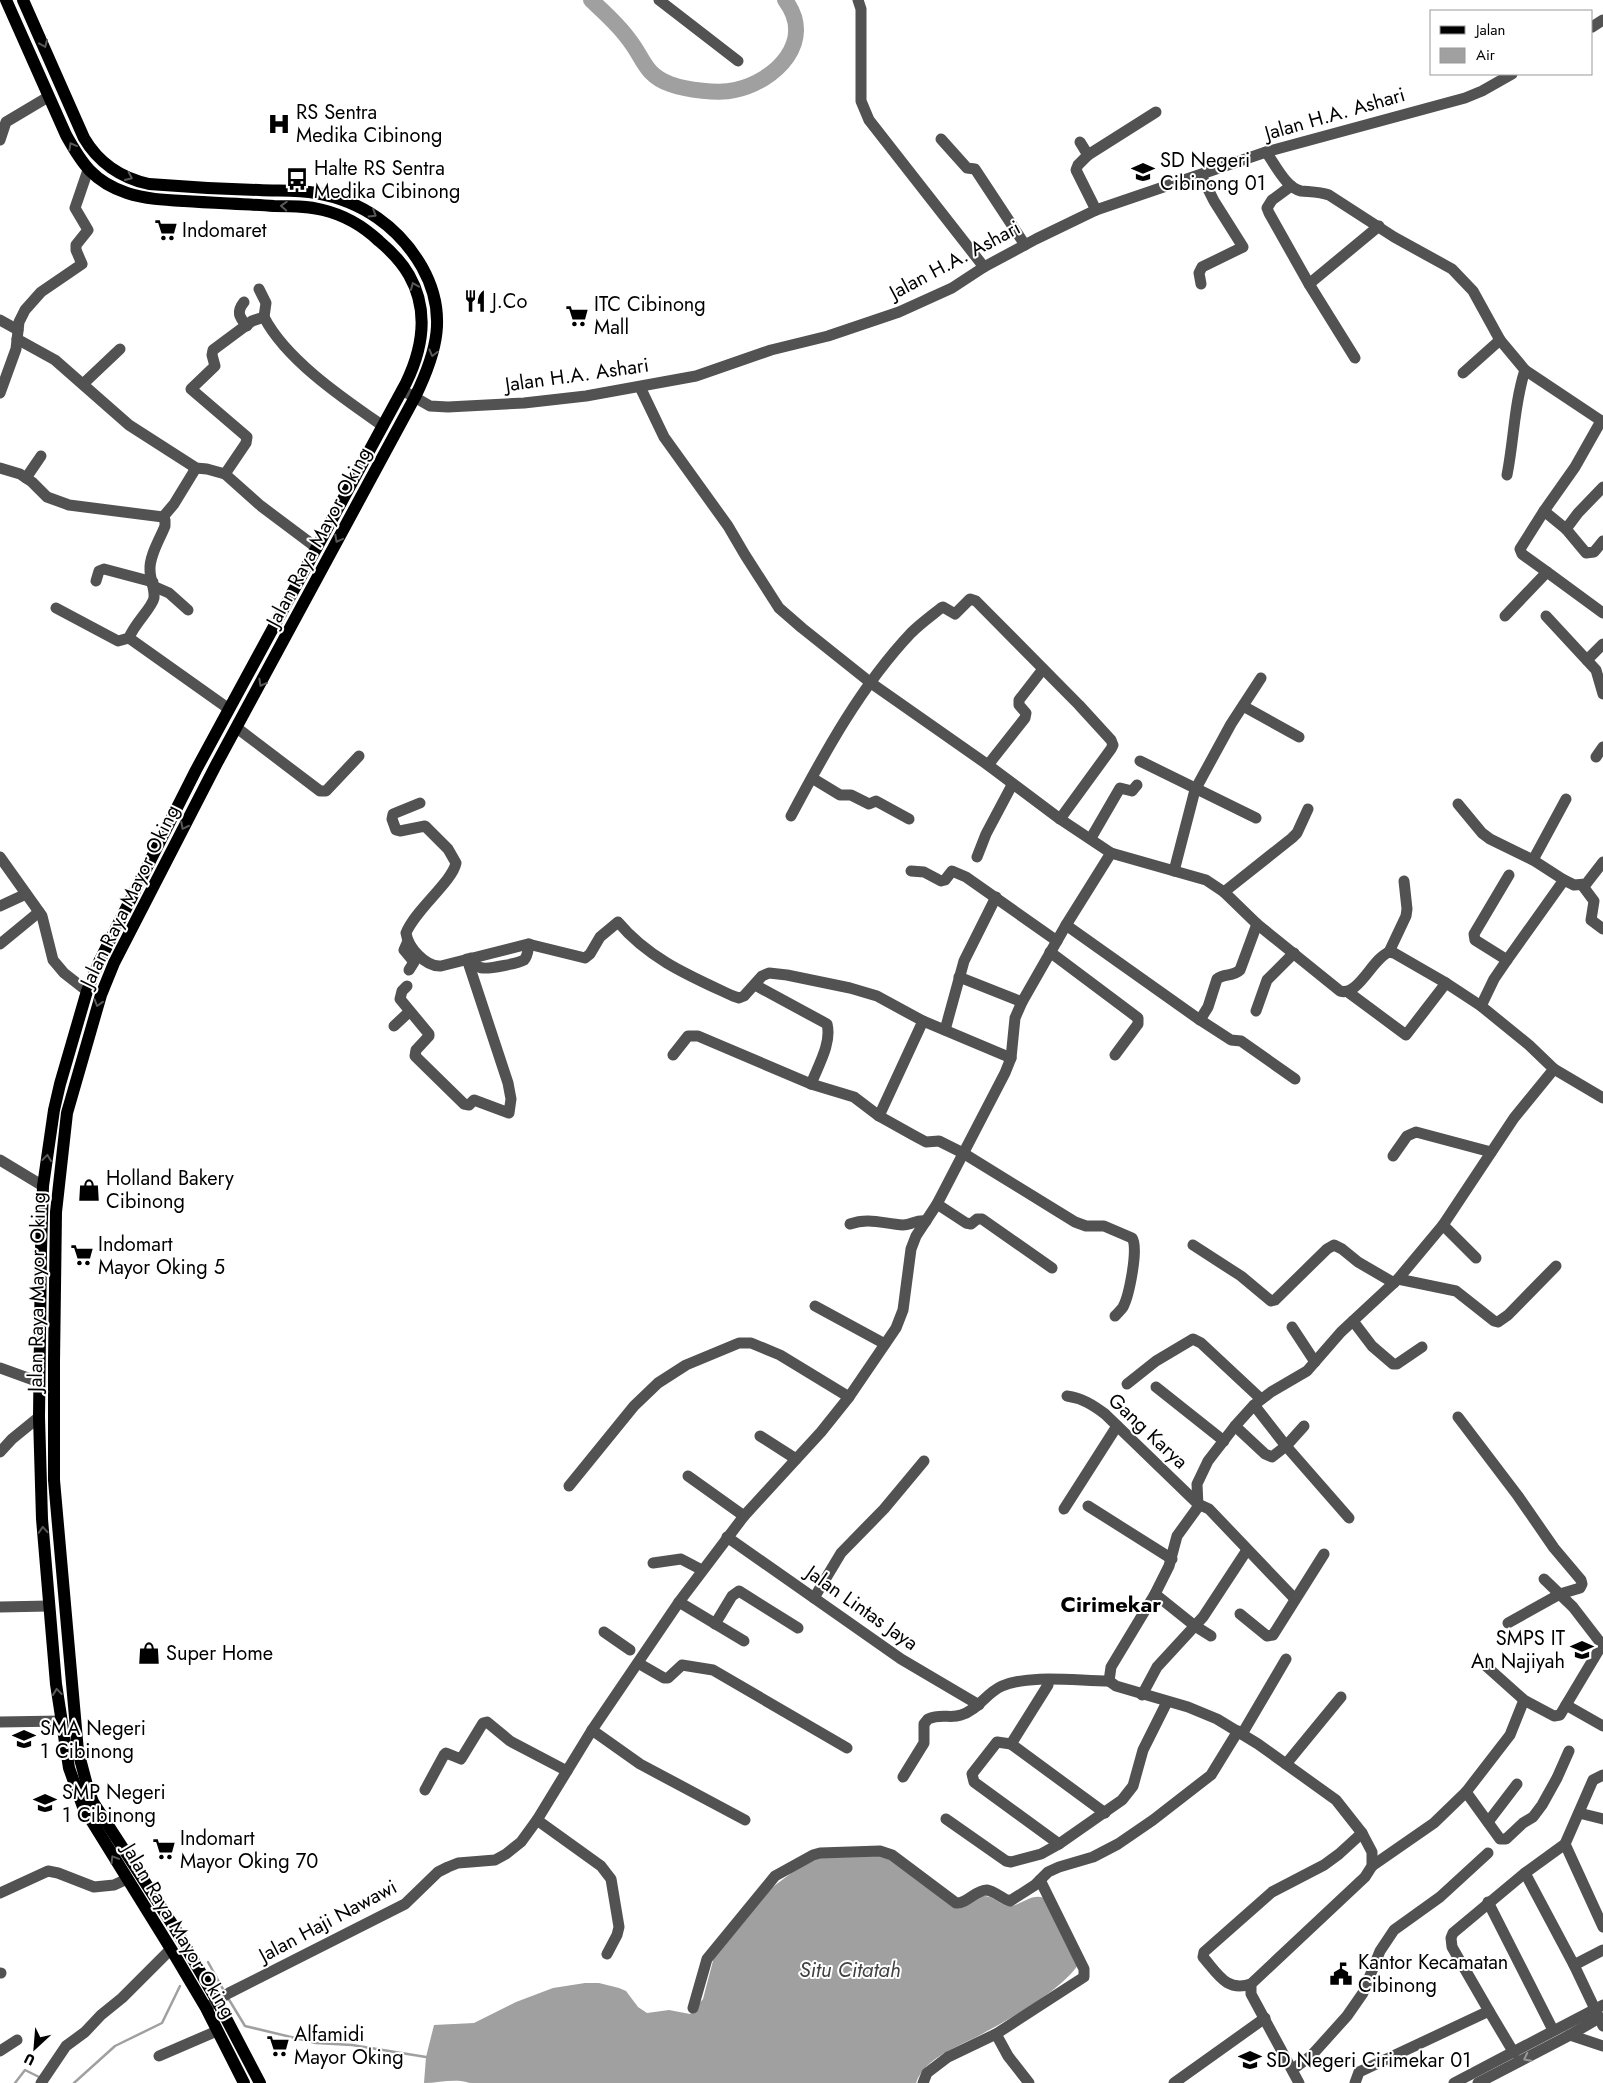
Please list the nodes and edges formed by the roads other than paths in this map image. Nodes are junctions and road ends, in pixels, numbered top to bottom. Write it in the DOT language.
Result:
graph roads {
  1 [pos="6,0"];
  2 [pos="23,0"];
  3 [pos="659,0"];
  4 [pos="858,0"];
  5 [pos="738,61"];
  6 [pos="1510,75"];
  7 [pos="48,97"];
  8 [pos="1156,112"];
  9 [pos="941,139"];
  10 [pos="0,140"];
  11 [pos="1080,142"];
  12 [pos="1266,152"];
  13 [pos="1088,156"];
  14 [pos="88,170"];
  15 [pos="1201,175"];
  16 [pos="1291,186"];
  17 [pos="1096,210"];
  18 [pos="1379,226"];
  19 [pos="1025,245"];
  20 [pos="984,267"];
  21 [pos="1201,284"];
  22 [pos="1309,284"];
  23 [pos="259,289"];
  24 [pos="244,302"];
  25 [pos="264,317"];
  26 [pos="0,320"];
  27 [pos="247,326"];
  28 [pos="18,335"];
  29 [pos="1500,340"];
  30 [pos="120,349"];
  31 [pos="1355,358"];
  32 [pos="1525,370"];
  33 [pos="1463,373"];
  34 [pos="83,384"];
  35 [pos="640,387"];
  36 [pos="402,390"];
  37 [pos="0,393"];
  38 [pos="415,397"];
  39 [pos="1602,422"];
  40 [pos="383,426"];
  41 [pos="41,456"];
  42 [pos="196,468"];
  43 [pos="1,472"];
  44 [pos="225,474"];
  45 [pos="1507,475"];
  46 [pos="26,478"];
  47 [pos="1603,487"];
  48 [pos="1544,511"];
  49 [pos="163,517"];
  50 [pos="1566,529"];
  51 [pos="1602,546"];
  52 [pos="317,548"];
  53 [pos="1547,572"];
  54 [pos="303,575"];
  55 [pos="96,581"];
  56 [pos="316,582"];
  57 [pos="153,584"];
  58 [pos="56,608"];
  59 [pos="188,610"];
  60 [pos="1603,613"];
  61 [pos="1505,616"];
  62 [pos="1546,616"];
  63 [pos="129,638"];
  64 [pos="1603,644"];
  65 [pos="1587,660"];
  66 [pos="1044,669"];
  67 [pos="1261,678"];
  68 [pos="871,683"];
  69 [pos="1603,694"];
  70 [pos="1243,706"];
  71 [pos="229,709"];
  72 [pos="236,728"];
  73 [pos="1299,737"];
  74 [pos="1603,747"];
  75 [pos="359,756"];
  76 [pos="1596,757"];
  77 [pos="1140,761"];
  78 [pos="988,765"];
  79 [pos="812,778"];
  80 [pos="1012,785"];
  81 [pos="1137,785"];
  82 [pos="1195,790"];
  83 [pos="182,796"];
  84 [pos="1566,799"];
  85 [pos="196,802"];
  86 [pos="420,803"];
  87 [pos="1458,804"];
  88 [pos="1308,809"];
  89 [pos="791,816"];
  90 [pos="1256,818"];
  91 [pos="909,819"];
  92 [pos="1060,819"];
  93 [pos="1091,838"];
  94 [pos="1111,853"];
  95 [pos="0,857"];
  96 [pos="977,857"];
  97 [pos="1533,860"];
  98 [pos="1603,862"];
  99 [pos="911,871"];
  100 [pos="1174,871"];
  101 [pos="1509,875"];
  102 [pos="1564,880"];
  103 [pos="1404,881"];
  104 [pos="1582,885"];
  105 [pos="1224,892"];
  106 [pos="26,894"];
  107 [pos="996,897"];
  108 [pos="0,906"];
  109 [pos="39,912"];
  110 [pos="1257,924"];
  111 [pos="1066,925"];
  112 [pos="1603,930"];
  113 [pos="408,941"];
  114 [pos="1057,941"];
  115 [pos="0,944"];
  116 [pos="1050,952"];
  117 [pos="1389,952"];
  118 [pos="1294,953"];
  119 [pos="469,959"];
  120 [pos="1507,960"];
  121 [pos="409,970"];
  122 [pos="959,977"];
  123 [pos="1446,983"];
  124 [pos="755,985"];
  125 [pos="407,986"];
  126 [pos="87,991"];
  127 [pos="1348,992"];
  128 [pos="1022,1002"];
  129 [pos="1481,1006"];
  130 [pos="1256,1011"];
  131 [pos="409,1012"];
  132 [pos="1200,1020"];
  133 [pos="923,1021"];
  134 [pos="394,1026"];
  135 [pos="945,1030"];
  136 [pos="673,1055"];
  137 [pos="1115,1055"];
  138 [pos="1010,1058"];
  139 [pos="1554,1069"];
  140 [pos="1295,1079"];
  141 [pos="811,1084"];
  142 [pos="1603,1098"];
  143 [pos="879,1116"];
  144 [pos="1491,1152"];
  145 [pos="963,1153"];
  146 [pos="1392,1156"];
  147 [pos="0,1160"];
  148 [pos="44,1186"];
  149 [pos="937,1204"];
  150 [pos="926,1221"];
  151 [pos="850,1224"];
  152 [pos="1443,1225"];
  153 [pos="1193,1245"];
  154 [pos="1476,1258"];
  155 [pos="1556,1266"];
  156 [pos="1052,1268"];
  157 [pos="1396,1281"];
  158 [pos="816,1306"];
  159 [pos="1115,1316"];
  160 [pos="1353,1321"];
  161 [pos="1292,1327"];
  162 [pos="885,1344"];
  163 [pos="1422,1347"];
  164 [pos="54,1352"];
  165 [pos="40,1353"];
  166 [pos="1315,1362"];
  167 [pos="1,1370"];
  168 [pos="39,1382"];
  169 [pos="1127,1384"];
  170 [pos="1156,1388"];
  171 [pos="1067,1396"];
  172 [pos="849,1397"];
  173 [pos="1257,1402"];
  174 [pos="39,1417"];
  175 [pos="1458,1417"];
  176 [pos="1117,1426"];
  177 [pos="1235,1426"];
  178 [pos="1304,1426"];
  179 [pos="760,1436"];
  180 [pos="1224,1441"];
  181 [pos="1286,1446"];
  182 [pos="0,1452"];
  183 [pos="796,1459"];
  184 [pos="924,1461"];
  185 [pos="688,1476"];
  186 [pos="569,1486"];
  187 [pos="1198,1504"];
  188 [pos="1088,1506"];
  189 [pos="1064,1509"];
  190 [pos="744,1516"];
  191 [pos="1349,1518"];
  192 [pos="727,1537"];
  193 [pos="1247,1550"];
  194 [pos="1324,1554"];
  195 [pos="1172,1559"];
  196 [pos="654,1563"];
  197 [pos="702,1570"];
  198 [pos="1544,1579"];
  199 [pos="1155,1594"];
  200 [pos="1560,1594"];
  201 [pos="814,1598"];
  202 [pos="1295,1599"];
  203 [pos="679,1602"];
  204 [pos="49,1606"];
  205 [pos="0,1607"];
  206 [pos="1240,1614"];
  207 [pos="1508,1623"];
  208 [pos="715,1624"];
  209 [pos="1195,1626"];
  210 [pos="798,1628"];
  211 [pos="604,1632"];
  212 [pos="1211,1636"];
  213 [pos="744,1641"];
  214 [pos="1602,1644"];
  215 [pos="636,1656"];
  216 [pos="1286,1659"];
  217 [pos="1486,1666"];
  218 [pos="1109,1681"];
  219 [pos="1048,1685"];
  220 [pos="1142,1695"];
  221 [pos="1341,1697"];
  222 [pos="1524,1700"];
  223 [pos="1167,1702"];
  224 [pos="979,1705"];
  225 [pos="1566,1705"];
  226 [pos="61,1721"];
  227 [pos="0,1722"];
  228 [pos="1603,1726"];
  229 [pos="592,1730"];
  230 [pos="1240,1732"];
  231 [pos="1011,1744"];
  232 [pos="847,1748"];
  233 [pos="1568,1751"];
  234 [pos="1286,1764"];
  235 [pos="567,1771"];
  236 [pos="1603,1774"];
  237 [pos="903,1777"];
  238 [pos="1517,1784"];
  239 [pos="425,1790"];
  240 [pos="1466,1792"];
  241 [pos="1105,1813"];
  242 [pos="1579,1813"];
  243 [pos="946,1819"];
  244 [pos="1603,1819"];
  245 [pos="537,1820"];
  246 [pos="745,1820"];
  247 [pos="1488,1822"];
  248 [pos="1362,1833"];
  249 [pos="1059,1844"];
  250 [pos="1565,1844"];
  251 [pos="1488,1852"];
  252 [pos="1372,1866"];
  253 [pos="1524,1873"];
  254 [pos="127,1879"];
  255 [pos="1040,1880"];
  256 [pos="0,1893"];
  257 [pos="1488,1902"];
  258 [pos="1603,1927"];
  259 [pos="171,1949"];
  260 [pos="1603,1950"];
  261 [pos="607,1954"];
  262 [pos="1574,1966"];
  263 [pos="1251,1984"];
  264 [pos="223,1997"];
  265 [pos="206,2008"];
  266 [pos="693,2008"];
  267 [pos="1489,2011"];
  268 [pos="1596,2016"];
  269 [pos="1265,2018"];
  270 [pos="1553,2030"];
  271 [pos="217,2031"];
  272 [pos="996,2034"];
  273 [pos="1570,2035"];
  274 [pos="17,2040"];
  275 [pos="1584,2040"];
  276 [pos="1603,2046"];
  277 [pos="0,2051"];
  278 [pos="1514,2053"];
  279 [pos="158,2056"];
  280 [pos="1293,2069"];
  281 [pos="42,2080"];
  282 [pos="244,2083"];
  283 [pos="260,2083"];
  284 [pos="923,2083"];
  285 [pos="1029,2083"];
  286 [pos="1174,2083"];
  287 [pos="1299,2083"];
  288 [pos="1355,2083"];
  289 [pos="1454,2083"];
  290 [pos="1478,2083"];
  1 -- 7 [label="main road, Jalan Raya Mayor Oking"];
  2 -- 38 [label="main road, Jalan Raya Mayor Oking, one-way"];
  3 -- 5 [label="street"];
  4 -- 20 [label="street"];
  6 -- 12 [label="street, Jalan H.A. Ashari"];
  7 -- 10 [label="street"];
  14 -- 7 [label="main road, Jalan Raya Mayor Oking, one-way"];
  8 -- 13 [label="street"];
  9 -- 19 [label="street"];
  11 -- 13 [label="street"];
  12 -- 15 [label="street, Jalan H.A. Ashari"];
  12 -- 16 [label="street"];
  13 -- 17 [label="street"];
  14 -- 28 [label="street"];
  36 -- 14 [label="main road, Jalan Raya Mayor Oking, one-way"];
  15 -- 17 [label="street, Jalan H.A. Ashari"];
  15 -- 21 [label="street"];
  16 -- 18 [label="street"];
  16 -- 22 [label="street"];
  17 -- 19 [label="street, Jalan H.A. Ashari"];
  18 -- 22 [label="street"];
  18 -- 29 [label="street"];
  19 -- 20 [label="street, Jalan H.A. Ashari"];
  20 -- 35 [label="street, Jalan H.A. Ashari"];
  22 -- 31 [label="street"];
  23 -- 25 [label="street"];
  24 -- 27 [label="street"];
  25 -- 27 [label="street"];
  25 -- 40 [label="street"];
  26 -- 28 [label="street"];
  27 -- 44 [label="street"];
  28 -- 34 [label="street"];
  28 -- 37 [label="street"];
  29 -- 32 [label="street"];
  29 -- 33 [label="street"];
  30 -- 34 [label="street"];
  32 -- 39 [label="street"];
  32 -- 45 [label="street"];
  34 -- 42 [label="street"];
  35 -- 38 [label="street, Jalan H.A. Ashari"];
  35 -- 68 [label="street"];
  36 -- 38 [label="street, Jalan H.A. Ashari"];
  36 -- 40 [label="main road, Jalan Raya Mayor Oking"];
  38 -- 56 [label="main road, Jalan Raya Mayor Oking, one-way"];
  39 -- 48 [label="street"];
  40 -- 52 [label="main road, Jalan Raya Mayor Oking"];
  41 -- 46 [label="street"];
  42 -- 44 [label="street"];
  42 -- 49 [label="street"];
  43 -- 46 [label="street"];
  44 -- 52 [label="street"];
  46 -- 49 [label="street"];
  47 -- 50 [label="street"];
  48 -- 50 [label="street"];
  48 -- 53 [label="street"];
  49 -- 57 [label="street"];
  50 -- 51 [label="street"];
  52 -- 54 [label="main road, Jalan Raya Mayor Oking"];
  53 -- 60 [label="street"];
  53 -- 61 [label="street"];
  54 -- 56 [label="main road"];
  54 -- 71 [label="main road, Jalan Raya Mayor Oking"];
  55 -- 57 [label="street"];
  56 -- 72 [label="main road, Jalan Raya Mayor Oking, one-way"];
  57 -- 59 [label="street"];
  57 -- 63 [label="street"];
  58 -- 63 [label="street"];
  62 -- 65 [label="street"];
  63 -- 71 [label="street"];
  64 -- 65 [label="street"];
  65 -- 69 [label="street"];
  66 -- 68 [label="street"];
  66 -- 78 [label="street"];
  66 -- 92 [label="street"];
  67 -- 70 [label="street"];
  68 -- 78 [label="street"];
  68 -- 79 [label="street"];
  70 -- 73 [label="street"];
  70 -- 82 [label="street"];
  71 -- 83 [label="main road, Jalan Raya Mayor Oking"];
  72 -- 75 [label="street"];
  72 -- 85 [label="main road, Jalan Raya Mayor Oking"];
  74 -- 76 [label="street"];
  77 -- 82 [label="street"];
  78 -- 80 [label="street"];
  79 -- 89 [label="street"];
  79 -- 91 [label="street"];
  80 -- 92 [label="street"];
  80 -- 96 [label="street"];
  81 -- 93 [label="street"];
  82 -- 90 [label="street"];
  82 -- 100 [label="street"];
  83 -- 85 [label="main road"];
  83 -- 126 [label="main road, Jalan Raya Mayor Oking"];
  84 -- 97 [label="street"];
  85 -- 164 [label="main road, Jalan Raya Mayor Oking, one-way"];
  86 -- 113 [label="street"];
  87 -- 97 [label="street"];
  88 -- 105 [label="street"];
  92 -- 93 [label="street"];
  93 -- 94 [label="street"];
  94 -- 100 [label="street"];
  94 -- 111 [label="street, Jalan Haji Nawawi"];
  95 -- 106 [label="street"];
  97 -- 102 [label="street"];
  98 -- 104 [label="street"];
  99 -- 107 [label="street"];
  100 -- 105 [label="street"];
  101 -- 120 [label="street"];
  102 -- 104 [label="street"];
  102 -- 120 [label="street"];
  103 -- 117 [label="street"];
  104 -- 112 [label="street"];
  105 -- 110 [label="street"];
  106 -- 108 [label="street"];
  106 -- 109 [label="street"];
  107 -- 114 [label="street"];
  107 -- 122 [label="street"];
  109 -- 115 [label="street"];
  109 -- 126 [label="street"];
  110 -- 118 [label="street"];
  110 -- 132 [label="street"];
  111 -- 114 [label="street, Jalan Haji Nawawi"];
  111 -- 132 [label="street"];
  113 -- 119 [label="street"];
  113 -- 121 [label="street"];
  114 -- 116 [label="street, Jalan Haji Nawawi"];
  116 -- 128 [label="street, Jalan Haji Nawawi"];
  116 -- 137 [label="street"];
  117 -- 123 [label="street"];
  117 -- 127 [label="street"];
  118 -- 127 [label="street"];
  118 -- 130 [label="street"];
  119 -- 124 [label="street"];
  119 -- 131 [label="street"];
  120 -- 129 [label="street"];
  122 -- 128 [label="street"];
  122 -- 135 [label="street"];
  123 -- 127 [label="street"];
  123 -- 129 [label="street"];
  124 -- 133 [label="street"];
  124 -- 141 [label="street"];
  125 -- 131 [label="street"];
  148 -- 126 [label="main road, Jalan Raya Mayor Oking, one-way"];
  128 -- 138 [label="street, Jalan Haji Nawawi"];
  129 -- 139 [label="street"];
  131 -- 134 [label="street"];
  132 -- 140 [label="street"];
  133 -- 135 [label="street"];
  133 -- 143 [label="street"];
  135 -- 138 [label="street"];
  136 -- 141 [label="street"];
  138 -- 145 [label="street, Jalan Haji Nawawi"];
  139 -- 142 [label="street"];
  139 -- 144 [label="street"];
  141 -- 143 [label="street"];
  143 -- 145 [label="street"];
  144 -- 146 [label="street"];
  144 -- 152 [label="street"];
  145 -- 149 [label="street, Jalan Haji Nawawi"];
  145 -- 159 [label="street"];
  147 -- 148 [label="street"];
  148 -- 165 [label="main road, Jalan Raya Mayor Oking"];
  149 -- 150 [label="street, Jalan Haji Nawawi"];
  149 -- 156 [label="street"];
  150 -- 151 [label="street"];
  150 -- 162 [label="street, Jalan Haji Nawawi"];
  152 -- 154 [label="street"];
  152 -- 157 [label="street"];
  153 -- 157 [label="street"];
  155 -- 157 [label="street"];
  157 -- 160 [label="street"];
  158 -- 162 [label="street"];
  160 -- 163 [label="street"];
  160 -- 166 [label="street"];
  161 -- 166 [label="street"];
  162 -- 172 [label="street, Jalan Haji Nawawi"];
  164 -- 165 [label="main road"];
  164 -- 264 [label="main road, Jalan Raya Mayor Oking"];
  165 -- 168 [label="main road, Jalan Raya Mayor Oking"];
  166 -- 173 [label="street"];
  167 -- 168 [label="street"];
  168 -- 174 [label="main road, Jalan Raya Mayor Oking"];
  169 -- 173 [label="street"];
  170 -- 180 [label="street"];
  171 -- 176 [label="street, Gang Karya"];
  172 -- 183 [label="street, Jalan Haji Nawawi"];
  172 -- 186 [label="street"];
  173 -- 177 [label="street"];
  173 -- 181 [label="street"];
  174 -- 182 [label="street"];
  204 -- 174 [label="main road, Jalan Raya Mayor Oking, one-way"];
  175 -- 200 [label="street"];
  176 -- 187 [label="street, Gang Karya"];
  176 -- 189 [label="street"];
  177 -- 180 [label="street"];
  177 -- 181 [label="street"];
  178 -- 181 [label="street"];
  179 -- 183 [label="street"];
  180 -- 187 [label="street"];
  181 -- 191 [label="street"];
  183 -- 190 [label="street, Jalan Haji Nawawi"];
  184 -- 201 [label="street"];
  185 -- 190 [label="street"];
  187 -- 193 [label="street, Gang Karya"];
  187 -- 195 [label="street"];
  188 -- 195 [label="street"];
  190 -- 192 [label="street, Jalan Haji Nawawi"];
  192 -- 197 [label="street, Jalan Haji Nawawi"];
  192 -- 201 [label="street, Jalan Lintas Jaya"];
  193 -- 202 [label="street, Gang Karya"];
  193 -- 209 [label="street"];
  194 -- 202 [label="street"];
  195 -- 199 [label="street"];
  196 -- 197 [label="street"];
  197 -- 203 [label="street, Jalan Haji Nawawi"];
  198 -- 200 [label="street"];
  199 -- 209 [label="street"];
  199 -- 218 [label="street"];
  200 -- 207 [label="street"];
  200 -- 214 [label="street"];
  201 -- 224 [label="street, Jalan Lintas Jaya"];
  202 -- 206 [label="street"];
  203 -- 208 [label="street"];
  203 -- 215 [label="street, Jalan Haji Nawawi"];
  204 -- 205 [label="street"];
  226 -- 204 [label="main road, Jalan Raya Mayor Oking, one-way"];
  208 -- 210 [label="street"];
  208 -- 213 [label="street"];
  209 -- 212 [label="street"];
  209 -- 220 [label="street"];
  211 -- 215 [label="street"];
  214 -- 225 [label="street"];
  215 -- 229 [label="street, Jalan Haji Nawawi"];
  215 -- 232 [label="street"];
  216 -- 230 [label="street"];
  217 -- 222 [label="street"];
  218 -- 220 [label="street"];
  218 -- 224 [label="street"];
  219 -- 231 [label="street"];
  220 -- 223 [label="street"];
  221 -- 234 [label="street"];
  222 -- 225 [label="street"];
  222 -- 240 [label="street"];
  223 -- 230 [label="street"];
  223 -- 241 [label="street"];
  224 -- 237 [label="street"];
  225 -- 228 [label="street"];
  226 -- 227 [label="street"];
  254 -- 226 [label="main road, Jalan Raya Mayor Oking, one-way"];
  229 -- 235 [label="street, Jalan Haji Nawawi"];
  229 -- 246 [label="street"];
  230 -- 234 [label="street"];
  230 -- 255 [label="street"];
  231 -- 241 [label="street"];
  231 -- 249 [label="street"];
  233 -- 247 [label="street"];
  234 -- 248 [label="street"];
  235 -- 239 [label="street"];
  235 -- 245 [label="street, Jalan Haji Nawawi"];
  236 -- 242 [label="street"];
  238 -- 247 [label="street"];
  240 -- 247 [label="street"];
  240 -- 252 [label="street"];
  241 -- 249 [label="street"];
  242 -- 244 [label="street"];
  242 -- 250 [label="street"];
  243 -- 249 [label="street"];
  245 -- 261 [label="street"];
  245 -- 264 [label="street, Jalan Haji Nawawi"];
  248 -- 252 [label="street"];
  248 -- 263 [label="street"];
  250 -- 253 [label="street"];
  250 -- 258 [label="street"];
  251 -- 280 [label="street"];
  252 -- 263 [label="street"];
  253 -- 257 [label="street"];
  253 -- 262 [label="street"];
  254 -- 256 [label="street"];
  254 -- 259 [label="main road, Jalan Raya Mayor Oking"];
  255 -- 266 [label="street"];
  255 -- 272 [label="street"];
  257 -- 267 [label="street"];
  257 -- 270 [label="street"];
  259 -- 265 [label="main road, Jalan Raya Mayor Oking"];
  259 -- 281 [label="street"];
  260 -- 262 [label="street"];
  262 -- 268 [label="street"];
  263 -- 269 [label="street"];
  264 -- 265 [label="street, Jalan Haji Nawawi"];
  264 -- 283 [label="main road, Jalan Raya Mayor Oking"];
  265 -- 271 [label="main road, Jalan Raya Mayor Oking"];
  267 -- 278 [label="street"];
  267 -- 288 [label="street"];
  268 -- 270 [label="street"];
  268 -- 273 [label="street"];
  268 -- 275 [label="street"];
  269 -- 280 [label="street"];
  269 -- 286 [label="street"];
  270 -- 278 [label="street"];
  271 -- 279 [label="street"];
  271 -- 282 [label="main road, Jalan Raya Mayor Oking"];
  272 -- 284 [label="street"];
  272 -- 285 [label="street"];
  273 -- 275 [label="street"];
  273 -- 290 [label="street, one-way"];
  274 -- 277 [label="street"];
  275 -- 276 [label="street"];
  278 -- 289 [label="street"];
  280 -- 287 [label="street"];
}
